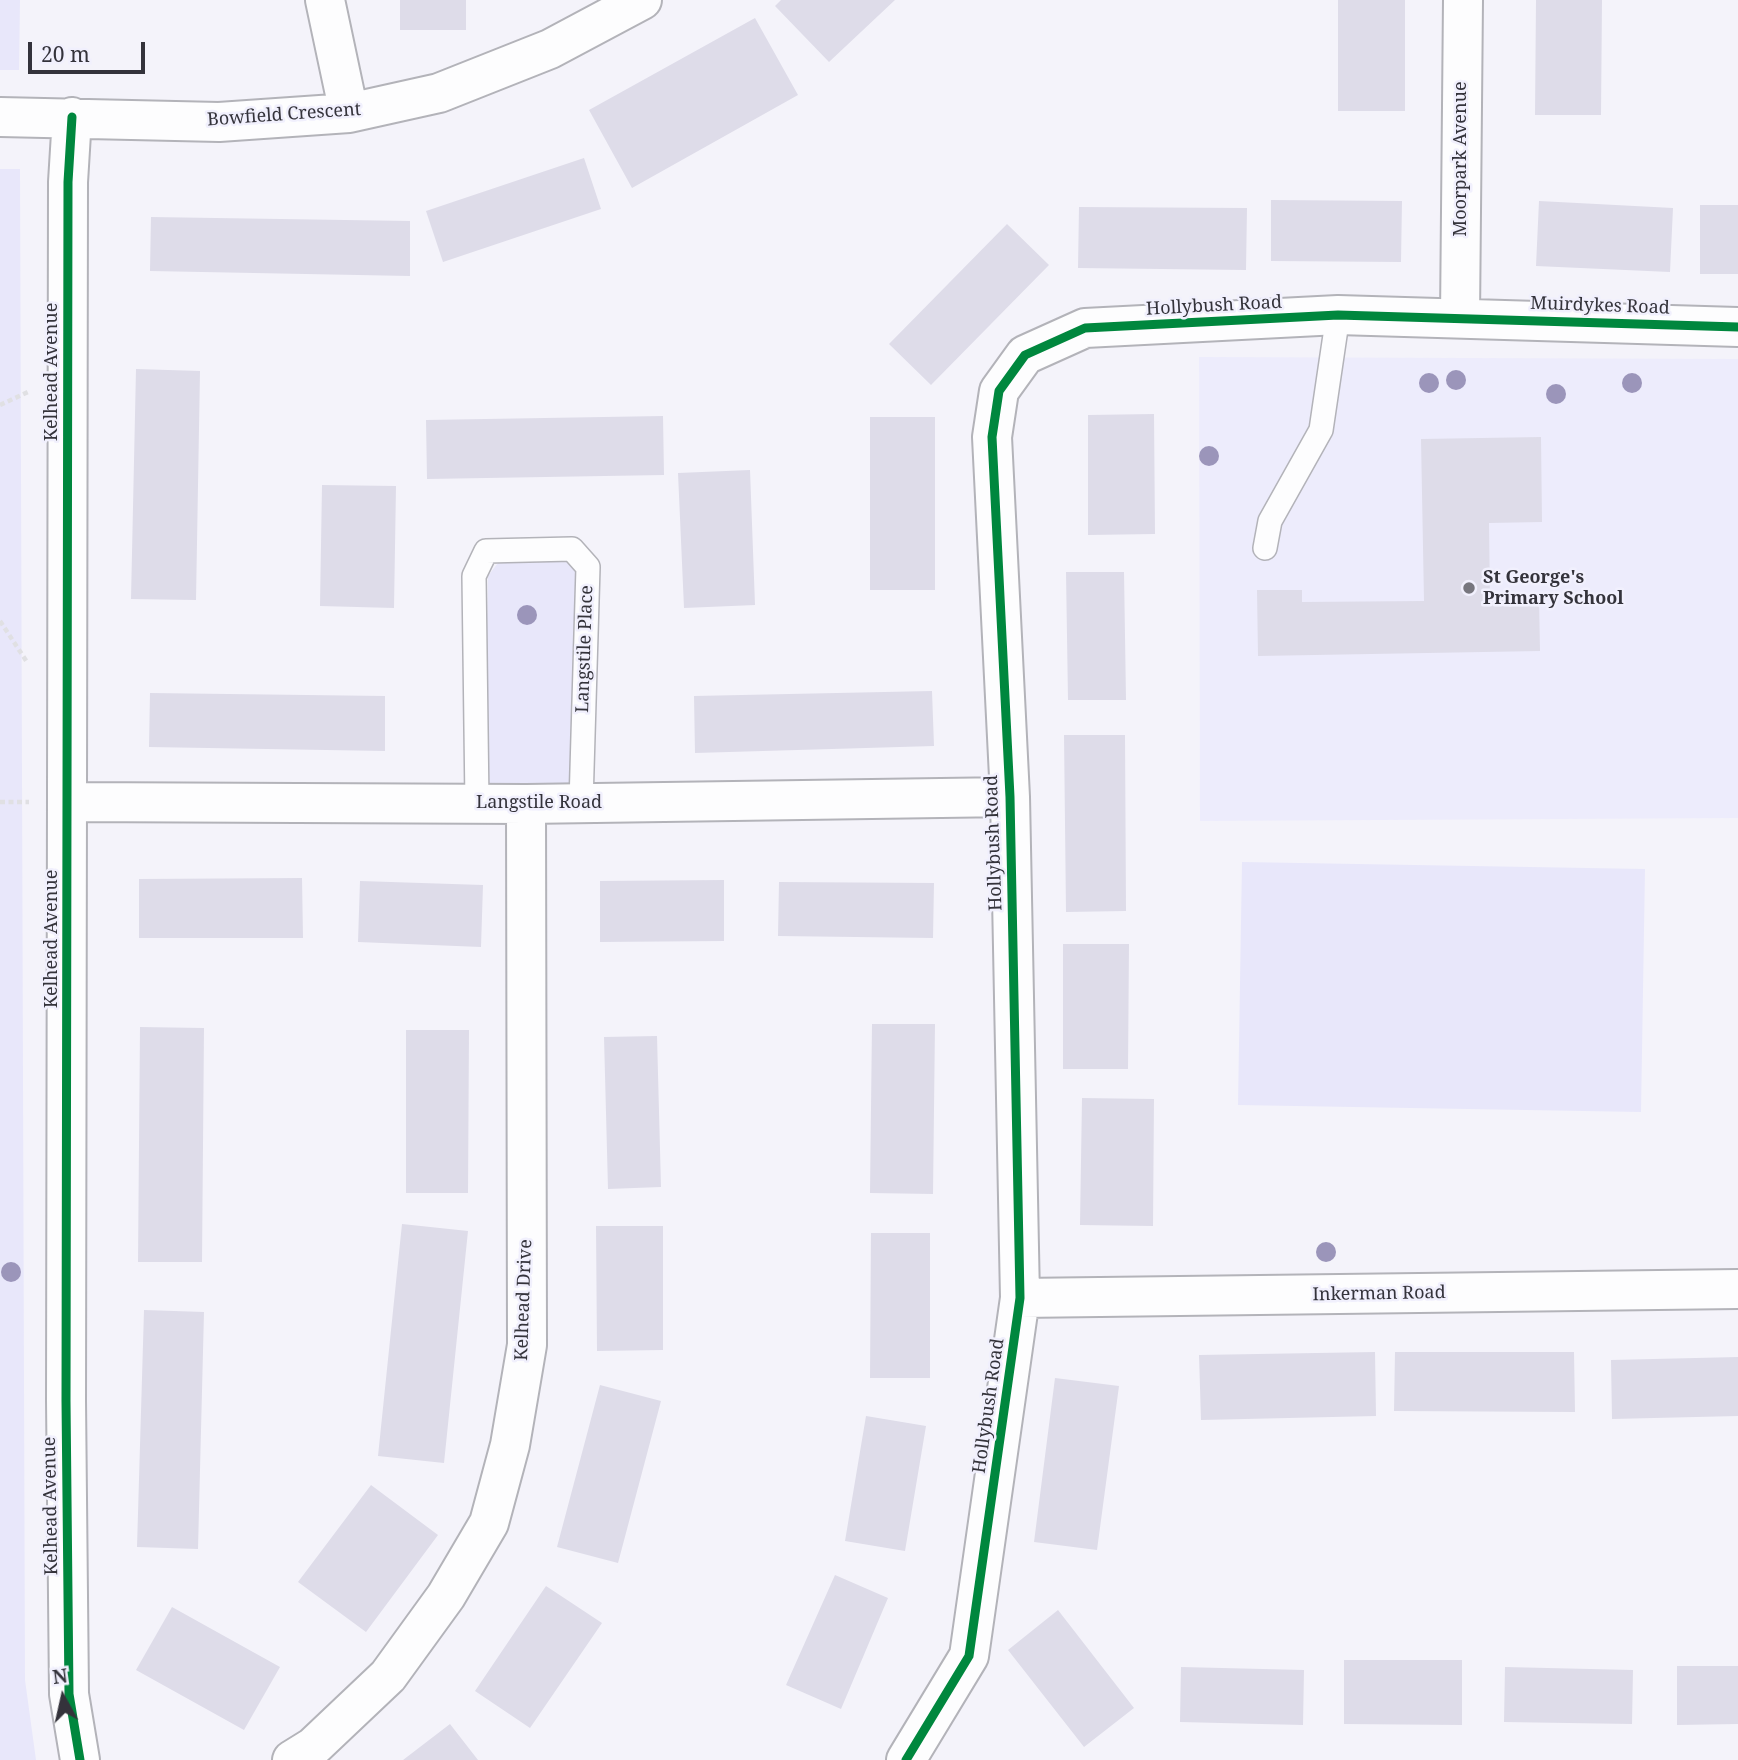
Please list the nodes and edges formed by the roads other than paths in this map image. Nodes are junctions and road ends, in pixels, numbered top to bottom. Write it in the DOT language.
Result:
graph roads {
  1 [pos="325,0"];
  2 [pos="642,0"];
  3 [pos="1462,0"];
  4 [pos="349,113"];
  5 [pos="0,117"];
  6 [pos="72,117"];
  7 [pos="1338,315"];
  8 [pos="1460,317"];
  9 [pos="1738,327"];
  10 [pos="1265,548"];
  11 [pos="1010,797"];
  12 [pos="69,802"];
  13 [pos="581,803"];
  14 [pos="477,804"];
  15 [pos="526,804"];
  16 [pos="1738,1289"];
  17 [pos="1020,1298"];
  18 [pos="80,1760"];
  19 [pos="292,1760"];
  20 [pos="906,1760"];
  1 -- 4 [label="street"];
  2 -- 4 [label="street, Bowfield Crescent"];
  3 -- 8 [label="street, Moorpark Avenue"];
  4 -- 6 [label="street, Bowfield Crescent"];
  5 -- 6 [label="street, Bowfield Crescent"];
  6 -- 12 [label="street, Kelhead Avenue"];
  7 -- 8 [label="street, Hollybush Road"];
  7 -- 10 [label="lane"];
  7 -- 11 [label="street, Hollybush Road"];
  8 -- 9 [label="street, Muirdykes Road"];
  11 -- 13 [label="street, Langstile Road"];
  11 -- 17 [label="street, Hollybush Road"];
  12 -- 14 [label="street, Langstile Road"];
  12 -- 18 [label="street, Kelhead Avenue"];
  13 -- 14 [label="lane, Langstile Place"];
  13 -- 15 [label="street, Langstile Road"];
  14 -- 15 [label="street, Langstile Road"];
  15 -- 19 [label="street, Kelhead Drive"];
  16 -- 17 [label="street, Inkerman Road"];
  17 -- 20 [label="street, Hollybush Road"];
}
